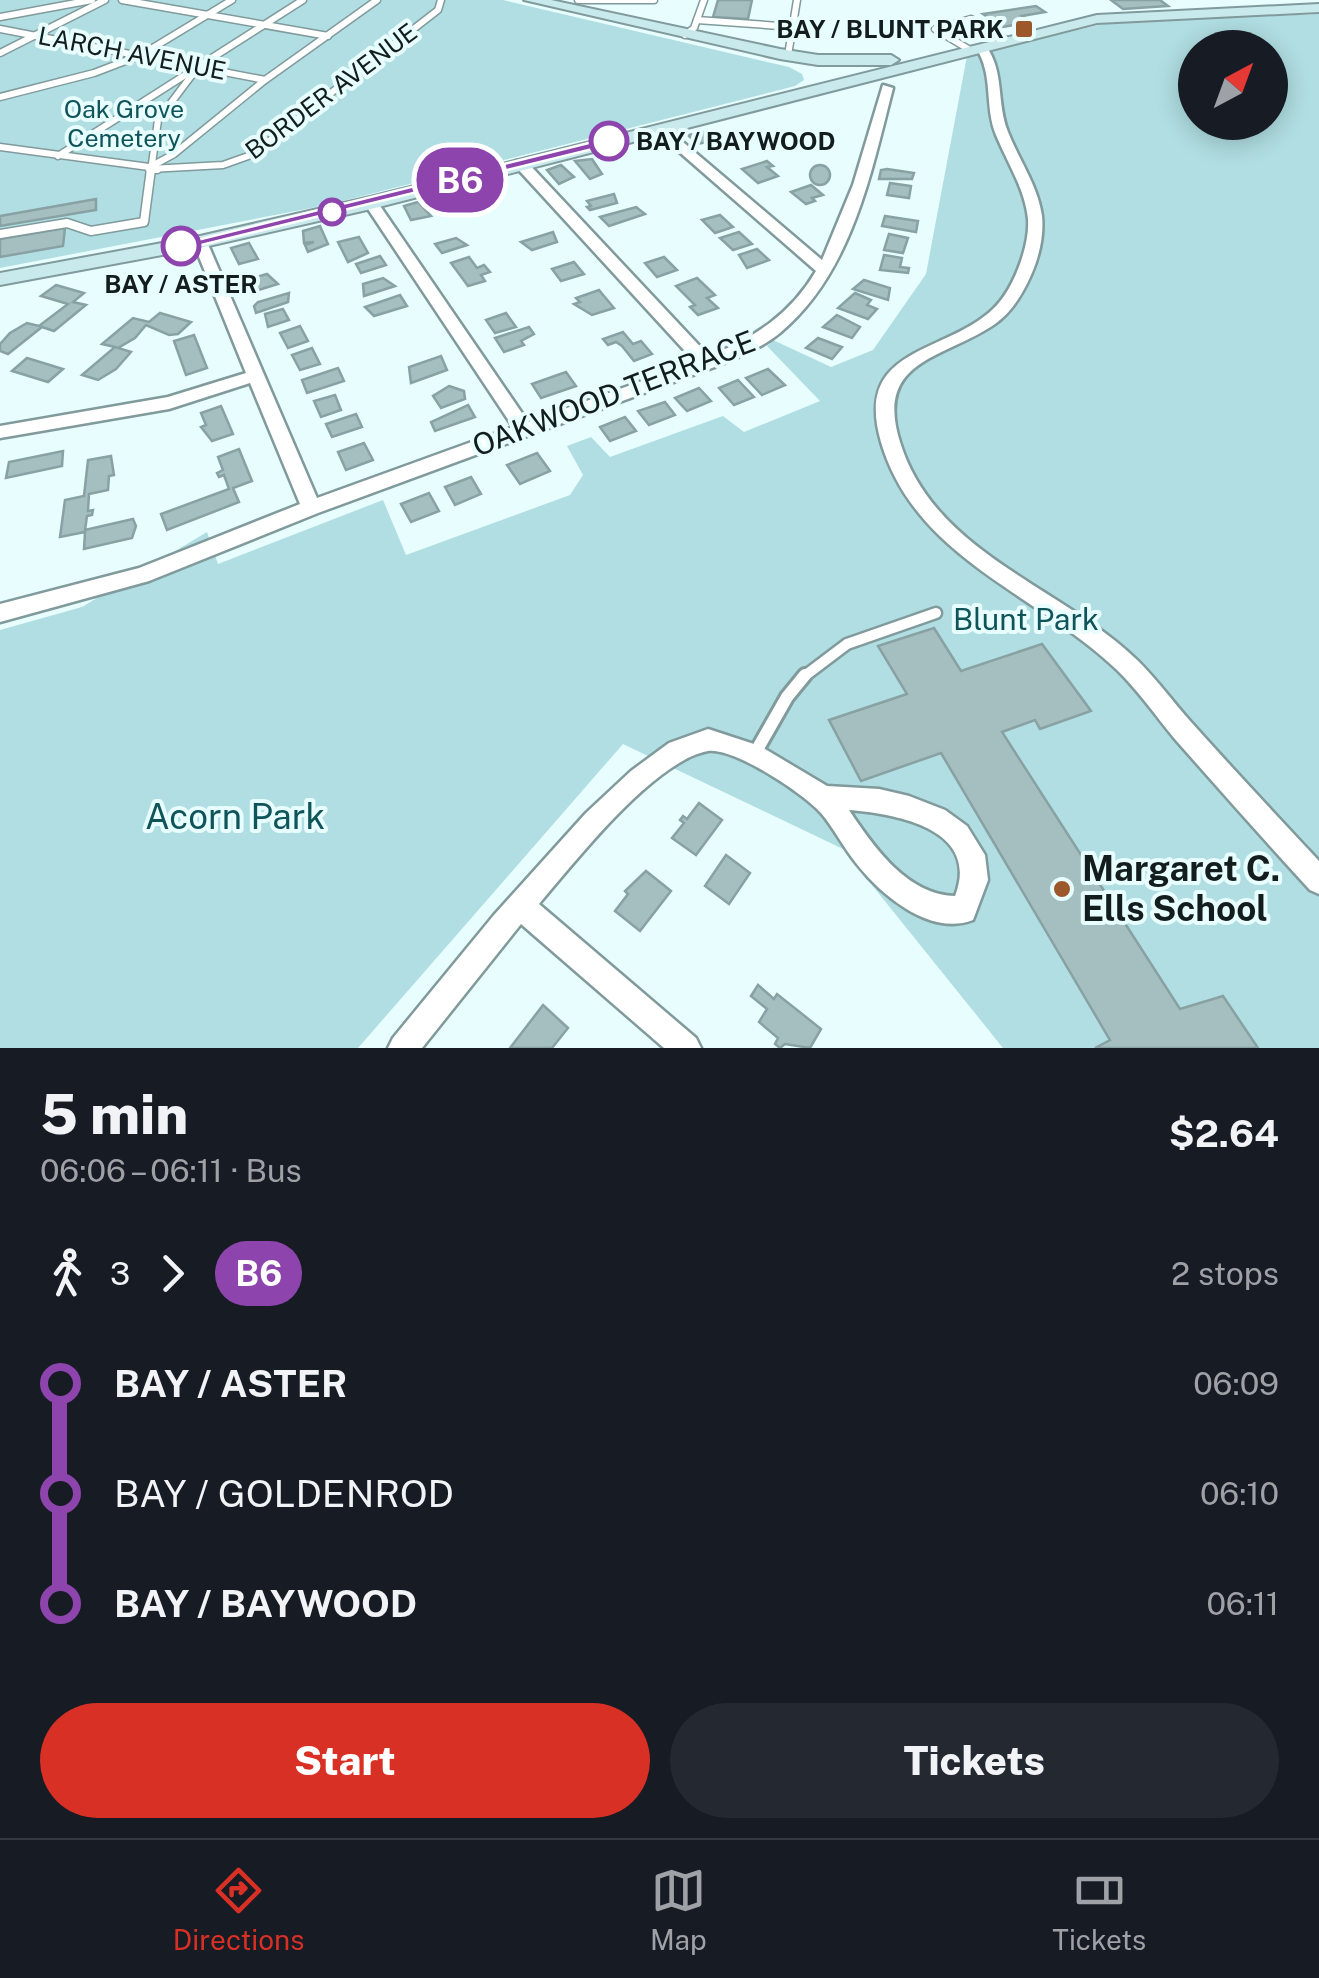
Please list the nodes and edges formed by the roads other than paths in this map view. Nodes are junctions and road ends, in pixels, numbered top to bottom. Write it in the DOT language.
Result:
graph roads {
  1 [pos="92,0"];
  2 [pos="105,0"];
  3 [pos="122,0"];
  4 [pos="232,0"];
  5 [pos="302,0"];
  6 [pos="378,0"];
  7 [pos="441,0"];
  8 [pos="532,0"];
  9 [pos="578,0"];
  10 [pos="654,0"];
  11 [pos="704,0"];
  12 [pos="797,0"];
  13 [pos="600,1"];
  14 [pos="635,1"];
  15 [pos="1319,8"];
  16 [pos="208,15"];
  17 [pos="0,17"];
  18 [pos="619,19"];
  19 [pos="697,20"];
  20 [pos="264,26"];
  21 [pos="794,27"];
  22 [pos="0,29"];
  23 [pos="40,34"];
  24 [pos="685,35"];
  25 [pos="328,36"];
  26 [pos="1008,41"];
  27 [pos="110,48"];
  28 [pos="976,49"];
  29 [pos="0,53"];
  30 [pos="141,54"];
  31 [pos="788,55"];
  32 [pos="825,60"];
  33 [pos="111,67"];
  34 [pos="198,67"];
  35 [pos="265,80"];
  36 [pos="819,88"];
  37 [pos="887,88"];
  38 [pos="779,97"];
  39 [pos="0,98"];
  40 [pos="659,129"];
  41 [pos="0,146"];
  42 [pos="58,156"];
  43 [pos="521,164"];
  44 [pos="150,168"];
  45 [pos="371,203"];
  46 [pos="0,234"];
  47 [pos="200,242"];
  48 [pos="823,269"];
  49 [pos="0,278"];
  50 [pos="706,364"];
  51 [pos="256,376"];
  52 [pos="524,430"];
  53 [pos="0,432"];
  54 [pos="311,508"];
  55 [pos="0,613"];
  56 [pos="936,613"];
  57 [pos="754,756"];
  58 [pos="824,798"];
  59 [pos="1319,881"];
  60 [pos="521,906"];
  61 [pos="403,1048"];
  62 [pos="686,1048"];
  1 -- 17 [label="lane"];
  2 -- 23 [label="lane"];
  3 -- 16 [label="lane"];
  4 -- 16 [label="lane"];
  5 -- 20 [label="lane"];
  6 -- 25 [label="lane"];
  7 -- 44 [label="lane, BORDER AVENUE"];
  8 -- 18 [label="main road"];
  9 -- 13 [label="lane"];
  10 -- 14 [label="lane"];
  11 -- 19 [label="lane"];
  12 -- 21 [label="lane"];
  13 -- 14 [label="lane"];
  14 -- 18 [label="lane"];
  15 -- 26 [label="main road"];
  16 -- 20 [label="lane"];
  16 -- 30 [label="lane"];
  18 -- 24 [label="main road"];
  19 -- 21 [label="lane"];
  19 -- 24 [label="lane"];
  20 -- 25 [label="lane"];
  20 -- 34 [label="lane"];
  21 -- 31 [label="lane"];
  22 -- 23 [label="lane, LARCH AVENUE"];
  23 -- 27 [label="lane, LARCH AVENUE"];
  23 -- 29 [label="lane"];
  24 -- 31 [label="main road"];
  25 -- 35 [label="lane"];
  26 -- 28 [label="main road"];
  26 -- 28 [label="lane"];
  27 -- 30 [label="lane, LARCH AVENUE"];
  27 -- 33 [label="lane"];
  28 -- 32 [label="main road"];
  28 -- 36 [label="main road"];
  28 -- 59 [label="street"];
  30 -- 33 [label="lane"];
  30 -- 34 [label="lane, LARCH AVENUE"];
  31 -- 32 [label="main road"];
  32 -- 36 [label="main road"];
  32 -- 38 [label="main road"];
  33 -- 39 [label="lane"];
  34 -- 35 [label="lane, LARCH AVENUE"];
  34 -- 42 [label="lane"];
  34 -- 44 [label="lane"];
  35 -- 44 [label="lane"];
  36 -- 38 [label="main road"];
  37 -- 48 [label="street, OAKWOOD TERRACE"];
  38 -- 40 [label="main road"];
  40 -- 43 [label="main road"];
  40 -- 48 [label="street"];
  41 -- 42 [label="lane, BORDER AVENUE"];
  42 -- 44 [label="lane, BORDER AVENUE"];
  43 -- 45 [label="main road"];
  43 -- 50 [label="street"];
  44 -- 46 [label="lane"];
  45 -- 47 [label="main road"];
  45 -- 52 [label="street"];
  47 -- 49 [label="main road"];
  47 -- 51 [label="street"];
  48 -- 50 [label="street, OAKWOOD TERRACE"];
  50 -- 52 [label="street, OAKWOOD TERRACE"];
  51 -- 53 [label="street"];
  51 -- 54 [label="street"];
  52 -- 54 [label="street, OAKWOOD TERRACE"];
  54 -- 55 [label="street, OAKWOOD TERRACE"];
  56 -- 57 [label="lane"];
  57 -- 58 [label="street"];
  57 -- 60 [label="street"];
  58 -- 58 [label="street"];
  60 -- 61 [label="street"];
  60 -- 62 [label="street"];
}
